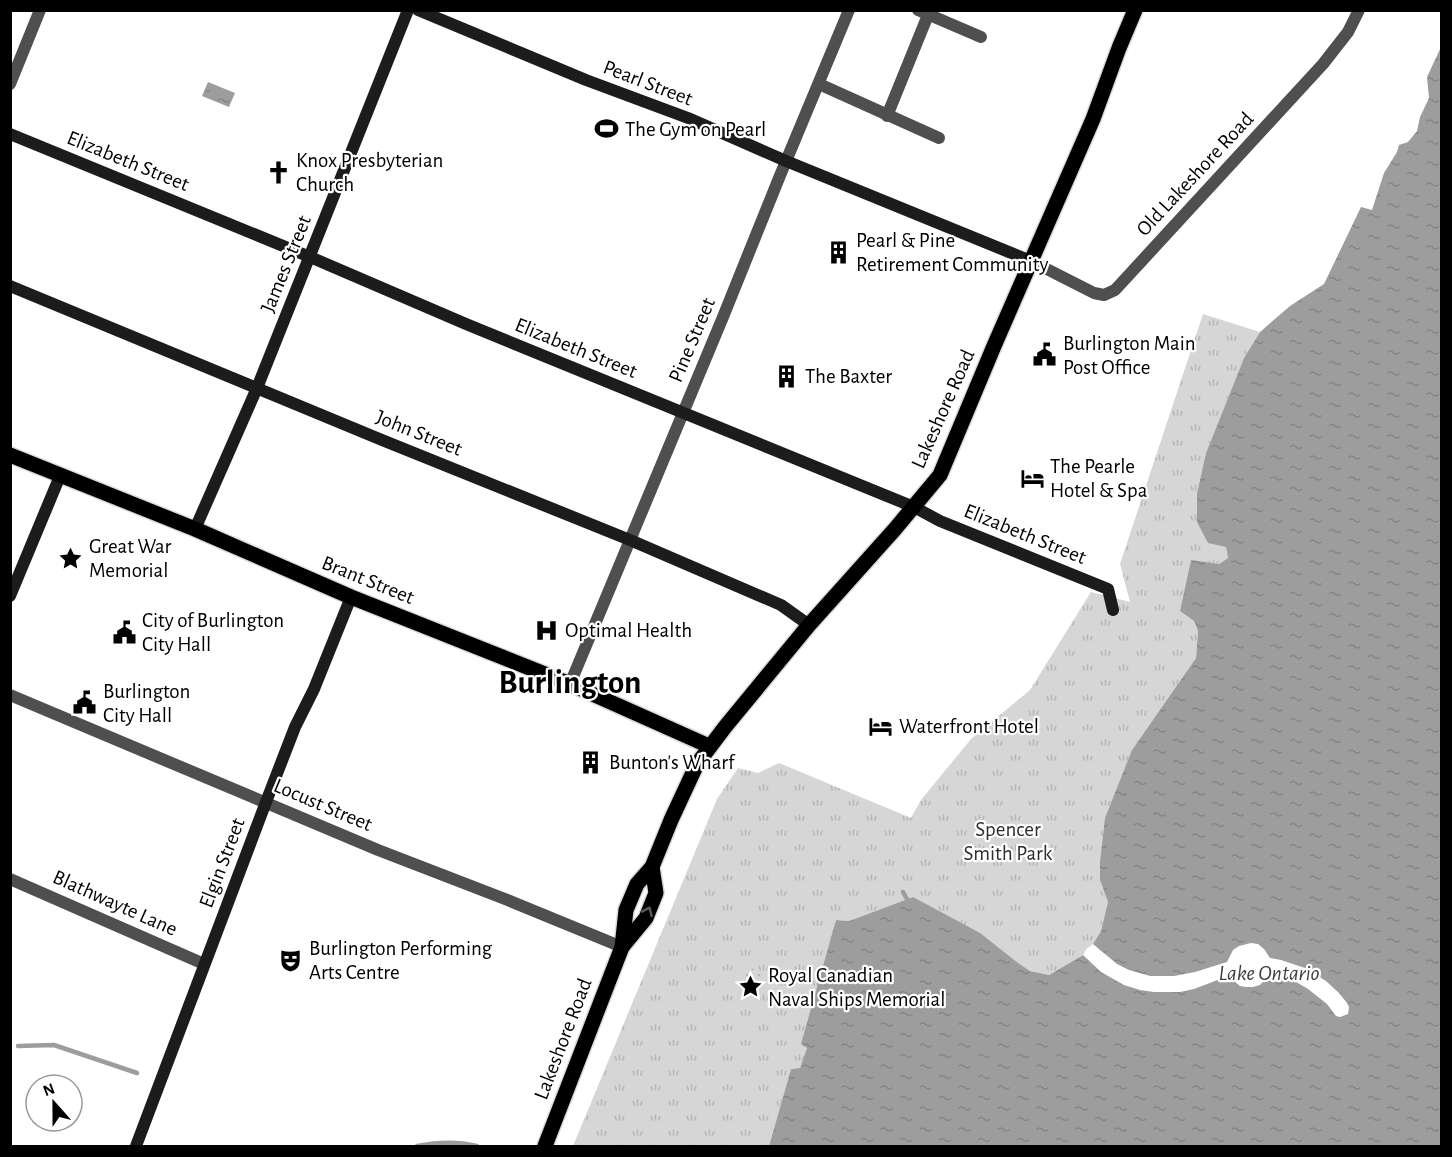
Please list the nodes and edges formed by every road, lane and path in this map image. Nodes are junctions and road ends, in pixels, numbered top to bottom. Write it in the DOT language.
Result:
graph roads {
  1 [pos="40,10"];
  2 [pos="408,10"];
  3 [pos="418,10"];
  4 [pos="849,10"];
  5 [pos="1135,10"];
  6 [pos="1359,10"];
  7 [pos="923,13"];
  8 [pos="981,36"];
  9 [pos="10,84"];
  10 [pos="819,84"];
  11 [pos="887,116"];
  12 [pos="10,134"];
  13 [pos="939,138"];
  14 [pos="786,161"];
  15 [pos="310,257"];
  16 [pos="1031,261"];
  17 [pos="10,286"];
  18 [pos="257,388"];
  19 [pos="682,413"];
  20 [pos="10,455"];
  21 [pos="60,476"];
  22 [pos="914,507"];
  23 [pos="195,529"];
  24 [pos="630,540"];
  25 [pos="10,596"];
  26 [pos="351,597"];
  27 [pos="1113,610"];
  28 [pos="809,625"];
  29 [pos="570,684"];
  30 [pos="10,695"];
  31 [pos="709,746"];
  32 [pos="266,802"];
  33 [pos="652,867"];
  34 [pos="10,879"];
  35 [pos="622,947"];
  36 [pos="204,964"];
  37 [pos="136,1146"];
  38 [pos="545,1146"];
  1 -- 9 [label="street"];
  2 -- 15 [label="street, James Street"];
  3 -- 14 [label="street, Pearl Street"];
  4 -- 10 [label="street, Pine Street"];
  5 -- 16 [label="main road, Lakeshore Road"];
  6 -- 16 [label="street, Old Lakeshore Road"];
  7 -- 8 [label="street"];
  7 -- 11 [label="street"];
  10 -- 11 [label="street"];
  10 -- 14 [label="street, Pine Street"];
  11 -- 13 [label="street"];
  12 -- 15 [label="street, Elizabeth Street"];
  14 -- 16 [label="street, Pearl Street"];
  14 -- 19 [label="street, Pine Street"];
  15 -- 18 [label="street, James Street"];
  15 -- 19 [label="street, Elizabeth Street"];
  16 -- 22 [label="main road, Lakeshore Road"];
  17 -- 18 [label="street, John Street"];
  18 -- 23 [label="street, James Street"];
  18 -- 24 [label="street, John Street"];
  19 -- 22 [label="street, Elizabeth Street"];
  19 -- 24 [label="street, Pine Street"];
  20 -- 21 [label="main road, Brant Street"];
  21 -- 23 [label="main road, Brant Street"];
  21 -- 25 [label="street"];
  22 -- 27 [label="street, Elizabeth Street"];
  22 -- 28 [label="main road, Lakeshore Road"];
  23 -- 26 [label="main road, Brant Street"];
  24 -- 28 [label="street, John Street"];
  24 -- 29 [label="street, Pine Street"];
  26 -- 29 [label="main road, Brant Street"];
  26 -- 32 [label="street, Elgin Street"];
  28 -- 31 [label="main road, Lakeshore Road"];
  29 -- 31 [label="main road, Brant Street"];
  30 -- 32 [label="street, Locust Street"];
  31 -- 33 [label="main road, Lakeshore Road"];
  32 -- 35 [label="street, Locust Street"];
  32 -- 36 [label="street, Elgin Street"];
  33 -- 35 [label="main road, Lakeshore Road"];
  35 -- 33 [label="main road, Lakeshore Road, one-way"];
  34 -- 36 [label="street, Blathwayte Lane"];
  35 -- 38 [label="main road, Lakeshore Road"];
  36 -- 37 [label="street, Elgin Street"];
}
